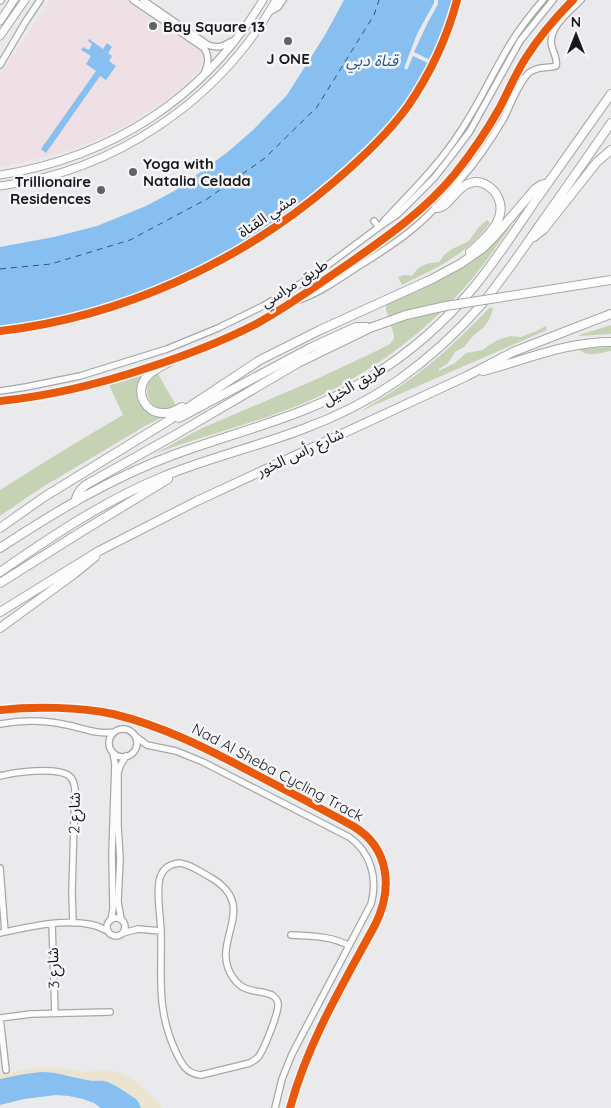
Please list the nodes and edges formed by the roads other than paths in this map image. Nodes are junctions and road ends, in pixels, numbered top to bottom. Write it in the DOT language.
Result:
graph roads {
  1 [pos="14,0"];
  2 [pos="25,0"];
  3 [pos="40,0"];
  4 [pos="133,0"];
  5 [pos="143,0"];
  6 [pos="263,0"];
  7 [pos="276,0"];
  8 [pos="283,0"];
  9 [pos="544,0"];
  10 [pos="553,0"];
  11 [pos="573,0"];
  12 [pos="581,0"];
  13 [pos="269,12"];
  14 [pos="0,21"];
  15 [pos="240,35"];
  16 [pos="0,36"];
  17 [pos="540,37"];
  18 [pos="492,66"];
  19 [pos="521,66"];
  20 [pos="1,68"];
  21 [pos="493,74"];
  22 [pos="203,78"];
  23 [pos="611,94"];
  24 [pos="611,123"];
  25 [pos="151,131"];
  26 [pos="156,138"];
  27 [pos="611,150"];
  28 [pos="0,175"];
  29 [pos="548,183"];
  30 [pos="0,186"];
  31 [pos="436,208"];
  32 [pos="374,221"];
  33 [pos="379,227"];
  34 [pos="530,239"];
  35 [pos="611,280"];
  36 [pos="404,292"];
  37 [pos="289,304"];
  38 [pos="611,314"];
  39 [pos="611,342"];
  40 [pos="171,360"];
  41 [pos="466,376"];
  42 [pos="259,381"];
  43 [pos="222,384"];
  44 [pos="0,391"];
  45 [pos="0,401"];
  46 [pos="171,419"];
  47 [pos="179,470"];
  48 [pos="75,502"];
  49 [pos="0,528"];
  50 [pos="0,548"];
  51 [pos="100,551"];
  52 [pos="0,572"];
  53 [pos="0,583"];
  54 [pos="0,612"];
  55 [pos="0,628"];
  56 [pos="0,724"];
  57 [pos="93,732"];
  58 [pos="114,732"];
  59 [pos="135,736"];
  60 [pos="109,743"];
  61 [pos="147,745"];
  62 [pos="134,750"];
  63 [pos="114,753"];
  64 [pos="126,756"];
  65 [pos="0,776"];
  66 [pos="112,858"];
  67 [pos="120,858"];
  68 [pos="0,868"];
  69 [pos="110,921"];
  70 [pos="123,922"];
  71 [pos="73,923"];
  72 [pos="52,924"];
  73 [pos="93,925"];
  74 [pos="138,929"];
  75 [pos="161,930"];
  76 [pos="108,931"];
  77 [pos="3,932"];
  78 [pos="123,933"];
  79 [pos="292,934"];
  80 [pos="349,946"];
  81 [pos="110,1012"];
  82 [pos="55,1013"];
  83 [pos="0,1018"];
  84 [pos="6,1070"];
  85 [pos="274,1108"];
  1 -- 14 [label="main road"];
  2 -- 16 [label="main road"];
  3 -- 20 [label="street"];
  4 -- 22 [label="street"];
  5 -- 15 [label="street"];
  6 -- 15 [label="main road"];
  7 -- 13 [label="main road"];
  8 -- 13 [label="street"];
  9 -- 21 [label="street"];
  10 -- 33 [label="street, طريق مراسي"];
  11 -- 17 [label="street"];
  12 -- 31 [label="street"];
  13 -- 25 [label="main road"];
  15 -- 22 [label="main road"];
  18 -- 21 [label="street"];
  19 -- 37 [label="street, طريق مراسي"];
  21 -- 33 [label="street"];
  22 -- 28 [label="main road"];
  23 -- 29 [label="highway, طريق الخيل"];
  24 -- 34 [label="highway, طريق الخيل"];
  25 -- 26 [label="main road"];
  25 -- 30 [label="main road"];
  27 -- 34 [label="highway"];
  29 -- 36 [label="highway"];
  29 -- 48 [label="highway, طريق الخيل"];
  31 -- 36 [label="highway"];
  31 -- 37 [label="street"];
  32 -- 33 [label="street"];
  33 -- 44 [label="street, طريق مراسي"];
  34 -- 47 [label="highway, طريق الخيل"];
  35 -- 42 [label="highway, bridge"];
  36 -- 43 [label="highway"];
  37 -- 40 [label="street, طريق مراسي"];
  38 -- 41 [label="highway, شارع رأس الخور"];
  39 -- 41 [label="highway"];
  40 -- 43 [label="highway"];
  40 -- 45 [label="street, طريق مراسي"];
  41 -- 51 [label="highway, شارع رأس الخور"];
  42 -- 46 [label="highway"];
  42 -- 48 [label="highway"];
  43 -- 46 [label="highway"];
  46 -- 49 [label="highway"];
  47 -- 52 [label="highway, طريق الخيل"];
  47 -- 53 [label="highway"];
  48 -- 50 [label="highway, طريق الخيل"];
  51 -- 54 [label="highway, شارع رأس الخور"];
  51 -- 55 [label="highway"];
  56 -- 57 [label="street"];
  57 -- 58 [label="street"];
  57 -- 60 [label="street"];
  58 -- 59 [label="street"];
  58 -- 60 [label="street"];
  59 -- 61 [label="street"];
  59 -- 62 [label="street"];
  60 -- 63 [label="street"];
  61 -- 62 [label="street"];
  61 -- 80 [label="street"];
  62 -- 64 [label="street"];
  63 -- 64 [label="street"];
  63 -- 66 [label="street"];
  64 -- 67 [label="street"];
  65 -- 71 [label="street, شارع 2"];
  66 -- 67 [label="street"];
  66 -- 69 [label="street"];
  67 -- 70 [label="street"];
  68 -- 77 [label="street"];
  69 -- 70 [label="street"];
  69 -- 73 [label="street"];
  69 -- 76 [label="street"];
  70 -- 74 [label="street"];
  70 -- 78 [label="street"];
  71 -- 72 [label="street"];
  71 -- 73 [label="street"];
  72 -- 77 [label="street"];
  72 -- 82 [label="street, شارع 3"];
  73 -- 76 [label="street"];
  74 -- 75 [label="street"];
  74 -- 78 [label="street"];
  75 -- 75 [label="street"];
  76 -- 78 [label="street"];
  79 -- 80 [label="street"];
  80 -- 85 [label="street"];
  81 -- 82 [label="street"];
  82 -- 83 [label="street"];
  83 -- 84 [label="street"];
}
